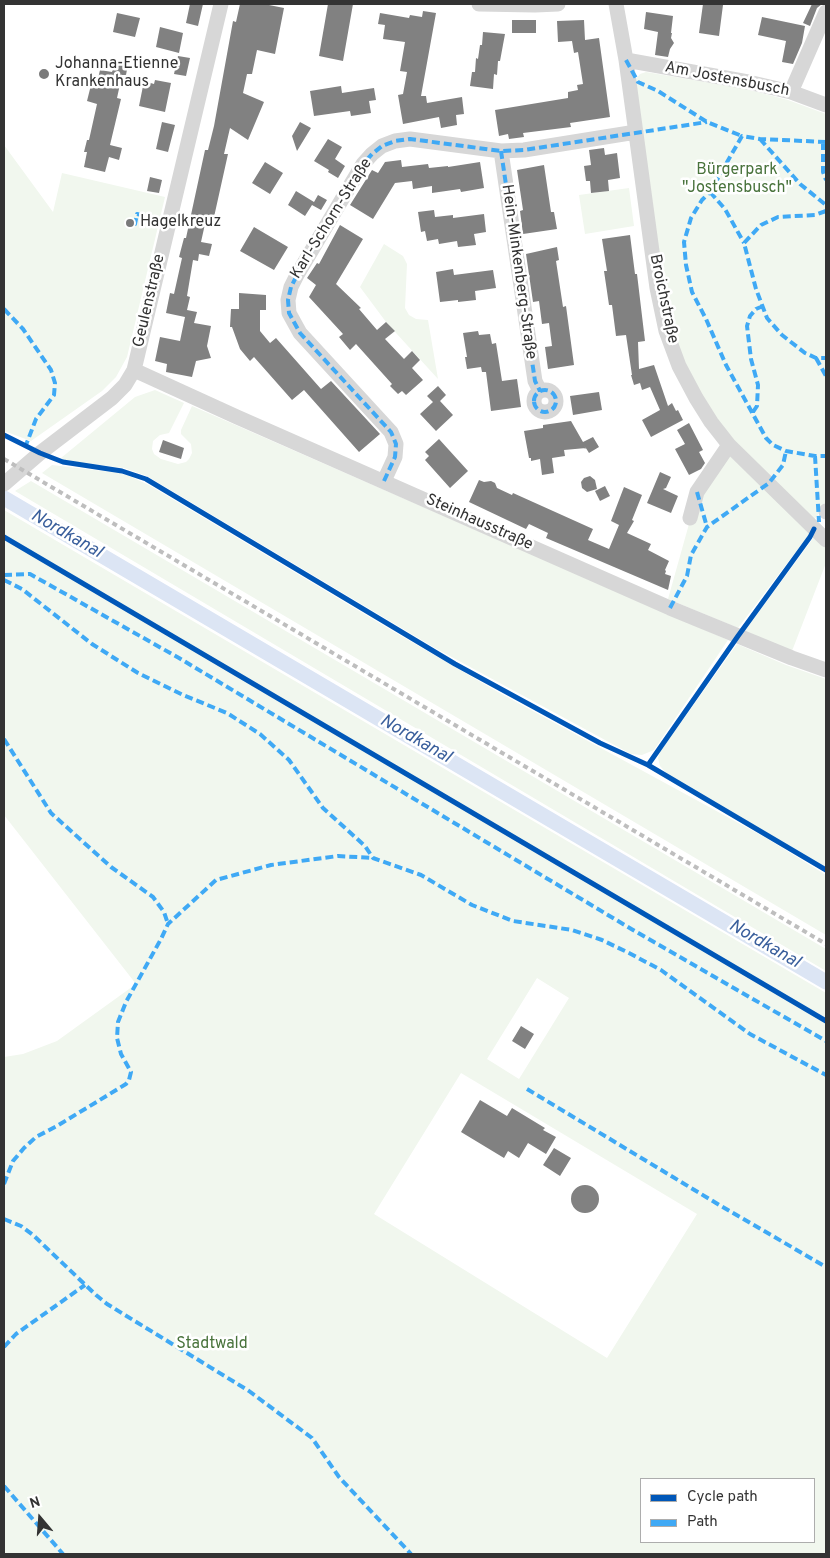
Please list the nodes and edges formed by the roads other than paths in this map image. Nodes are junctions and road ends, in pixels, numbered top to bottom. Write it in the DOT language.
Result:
graph roads {
  1 [pos="221,4"];
  2 [pos="480,4"];
  3 [pos="558,4"];
  4 [pos="616,4"];
  5 [pos="826,12"];
  6 [pos="626,60"];
  7 [pos="791,92"];
  8 [pos="826,104"];
  9 [pos="636,132"];
  10 [pos="501,151"];
  11 [pos="134,370"];
  12 [pos="540,391"];
  13 [pos="729,445"];
  14 [pos="384,481"];
  15 [pos="6,482"];
  16 [pos="690,518"];
  17 [pos="826,540"];
  18 [pos="826,670"];
  1 -- 11 [label="street, Geulenstraße"];
  2 -- 3 [label="street"];
  4 -- 6 [label="street, Broichstraße"];
  5 -- 7 [label="street"];
  6 -- 7 [label="street, Am Jostensbusch"];
  6 -- 9 [label="street, Broichstraße"];
  7 -- 8 [label="street, Am Jostensbusch"];
  9 -- 10 [label="street, Karl-Schorn-Straße"];
  9 -- 13 [label="street, Broichstraße"];
  10 -- 12 [label="street, Hein-Minkenberg-Straße"];
  10 -- 14 [label="street, Karl-Schorn-Straße"];
  11 -- 14 [label="street, Steinhausstraße"];
  11 -- 15 [label="street, Geulenstraße"];
  13 -- 16 [label="street"];
  13 -- 17 [label="street, Broichstraße"];
  14 -- 18 [label="street, Steinhausstraße"];
}
